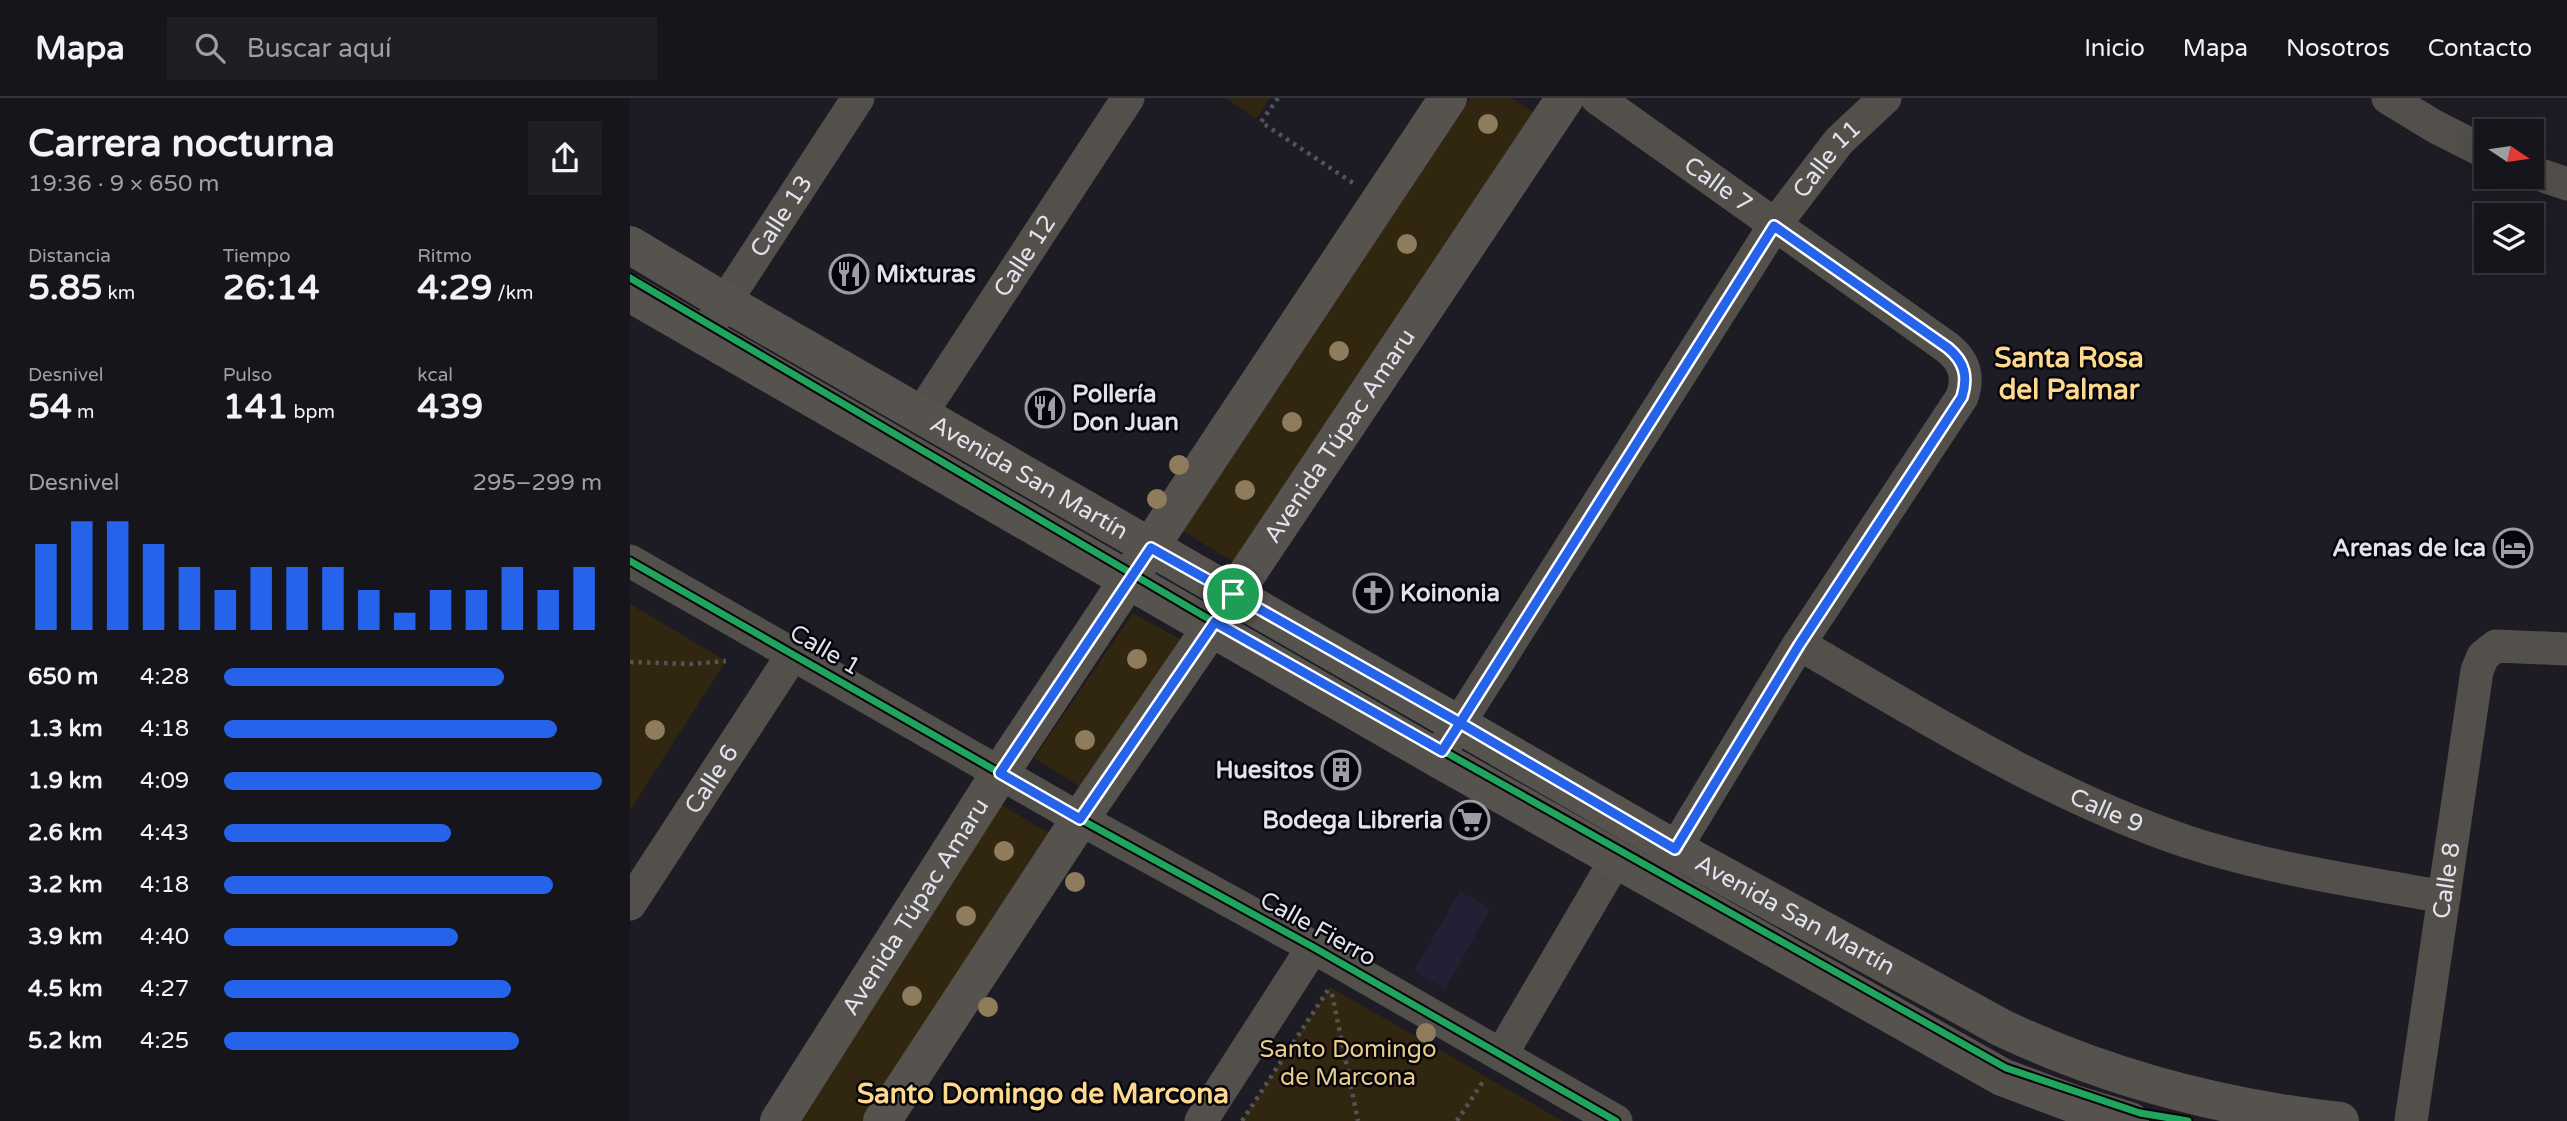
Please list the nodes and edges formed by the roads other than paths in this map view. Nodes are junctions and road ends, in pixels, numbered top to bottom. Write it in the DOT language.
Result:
graph roads {
  1 [pos="857,98"];
  2 [pos="1128,98"];
  3 [pos="1448,98"];
  4 [pos="1565,98"];
  5 [pos="1597,98"];
  6 [pos="1885,98"];
  7 [pos="2388,98"];
  8 [pos="2474,147"];
  9 [pos="2544,176"];
  10 [pos="2567,184"];
  11 [pos="1774,226"];
  12 [pos="630,244"];
  13 [pos="630,293"];
  14 [pos="725,302"];
  15 [pos="703,335"];
  16 [pos="921,414"];
  17 [pos="1151,548"];
  18 [pos="630,561"];
  19 [pos="1129,580"];
  20 [pos="1233,594"];
  21 [pos="1211,628"];
  22 [pos="1799,645"];
  23 [pos="2567,649"];
  24 [pos="793,654"];
  25 [pos="1460,723"];
  26 [pos="1437,758"];
  27 [pos="1000,773"];
  28 [pos="1080,819"];
  29 [pos="1675,849"];
  30 [pos="1616,859"];
  31 [pos="2444,897"];
  32 [pos="630,904"];
  33 [pos="1313,947"];
  34 [pos="1494,1066"];
  35 [pos="779,1121"];
  36 [pos="882,1121"];
  37 [pos="1201,1121"];
  38 [pos="1616,1121"];
  39 [pos="2130,1121"];
  40 [pos="2340,1121"];
  41 [pos="2411,1121"];
  1 -- 14 [label="street, Calle 13"];
  2 -- 16 [label="street, Calle 12"];
  3 -- 17 [label="main road, Avenida Túpac Amaru"];
  4 -- 20 [label="main road, Avenida Túpac Amaru"];
  5 -- 11 [label="street, Calle 7"];
  6 -- 11 [label="street, Calle 11"];
  7 -- 8 [label="street"];
  9 -- 10 [label="street"];
  11 -- 22 [label="street, Calle 7"];
  11 -- 25 [label="street, Calle 11"];
  12 -- 14 [label="main road, Avenida San Martín"];
  13 -- 15 [label="main road, Avenida San Martín"];
  14 -- 15 [label="street, Calle 13"];
  14 -- 16 [label="main road, Avenida San Martín"];
  15 -- 19 [label="main road, Avenida San Martín"];
  16 -- 17 [label="main road, Avenida San Martín"];
  17 -- 19 [label="main road, Avenida Túpac Amaru"];
  17 -- 20 [label="main road, Avenida San Martín"];
  18 -- 24 [label="street, Calle 1"];
  19 -- 21 [label="main road, Avenida San Martín"];
  19 -- 27 [label="main road, Avenida Túpac Amaru"];
  20 -- 21 [label="main road, Avenida Túpac Amaru"];
  20 -- 25 [label="main road, Avenida San Martín"];
  21 -- 26 [label="main road, Avenida San Martín"];
  21 -- 28 [label="main road, Avenida Túpac Amaru"];
  22 -- 29 [label="street"];
  22 -- 31 [label="street, Calle 9"];
  23 -- 31 [label="street, Calle 8"];
  24 -- 27 [label="street, Calle 1"];
  24 -- 32 [label="street, Calle 6"];
  25 -- 26 [label="street, Calle 11"];
  25 -- 29 [label="main road, Avenida San Martín"];
  26 -- 30 [label="main road, Avenida San Martín"];
  27 -- 28 [label="street, Calle Fierro"];
  27 -- 35 [label="main road, Avenida Túpac Amaru"];
  28 -- 33 [label="street, Calle Fierro"];
  28 -- 36 [label="main road, Avenida Túpac Amaru"];
  29 -- 40 [label="main road, Avenida San Martín"];
  30 -- 34 [label="street"];
  30 -- 39 [label="main road, Avenida San Martín"];
  31 -- 41 [label="street, Calle 8"];
  33 -- 34 [label="street, Calle Fierro"];
  33 -- 37 [label="street"];
  34 -- 38 [label="street, Calle Fierro"];
}
